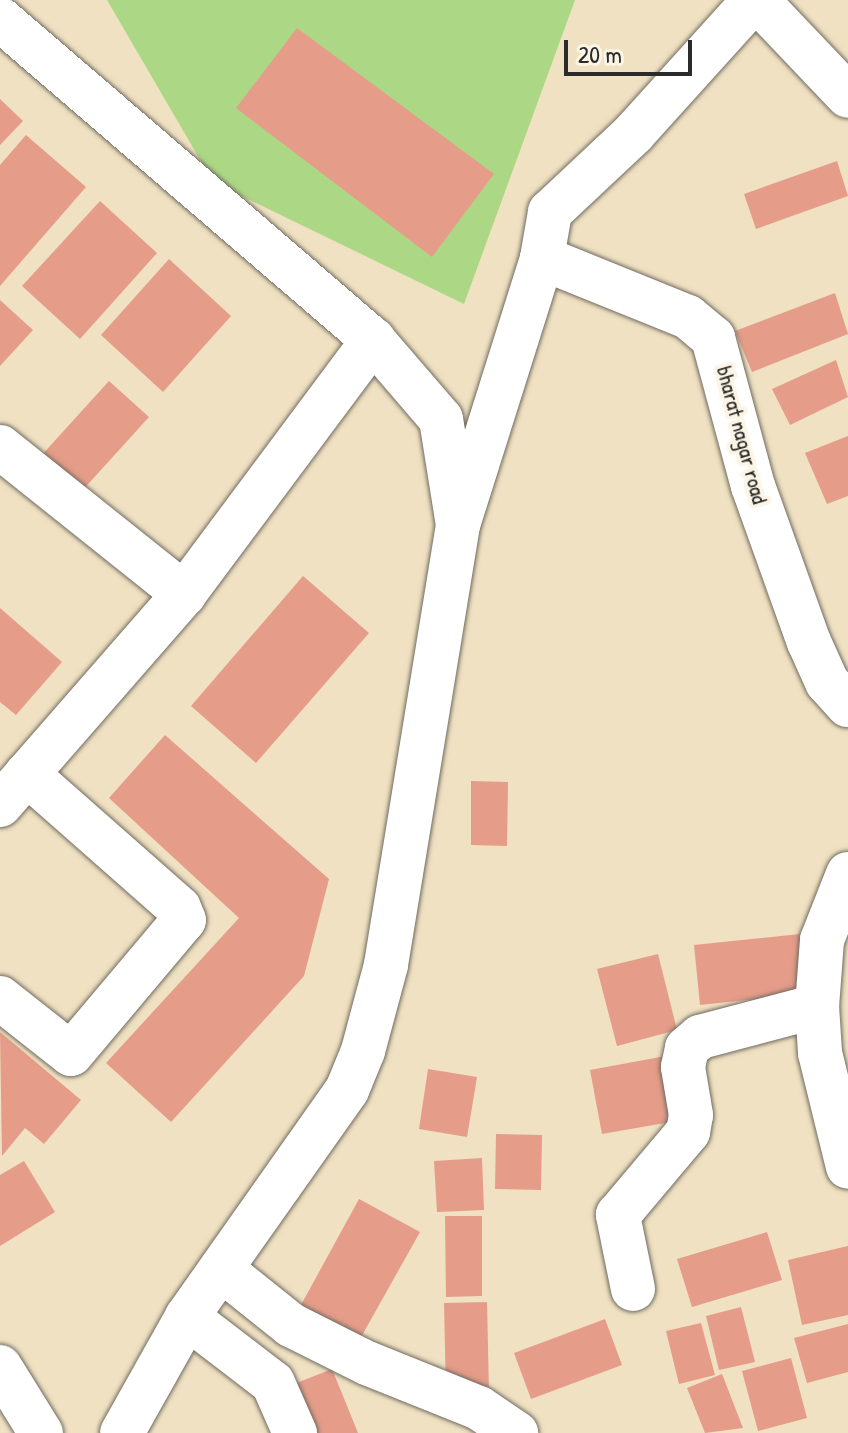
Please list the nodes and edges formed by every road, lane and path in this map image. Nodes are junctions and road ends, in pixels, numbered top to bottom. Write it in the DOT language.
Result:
graph roads {
  1 [pos="756,0"];
  2 [pos="0,19"];
  3 [pos="848,96"];
  4 [pos="542,258"];
  5 [pos="373,340"];
  6 [pos="0,447"];
  7 [pos="458,525"];
  8 [pos="184,594"];
  9 [pos="848,705"];
  10 [pos="13,789"];
  11 [pos="848,874"];
  12 [pos="0,998"];
  13 [pos="817,1006"];
  14 [pos="848,1167"];
  15 [pos="221,1269"];
  16 [pos="633,1289"];
  17 [pos="187,1317"];
  18 [pos="0,1367"];
  19 [pos="41,1433"];
  20 [pos="122,1433"];
  21 [pos="295,1433"];
  22 [pos="516,1433"];
  1 -- 3 [label="street"];
  1 -- 4 [label="street"];
  2 -- 5 [label="street"];
  4 -- 7 [label="street"];
  4 -- 9 [label="street, bharat nagar road"];
  5 -- 7 [label="street"];
  5 -- 8 [label="street"];
  6 -- 8 [label="street"];
  7 -- 15 [label="street"];
  8 -- 10 [label="street"];
  10 -- 12 [label="street"];
  11 -- 13 [label="street"];
  13 -- 14 [label="street"];
  13 -- 16 [label="street"];
  15 -- 17 [label="street"];
  15 -- 22 [label="street"];
  17 -- 20 [label="street"];
  17 -- 21 [label="street"];
  18 -- 19 [label="street"];
}
